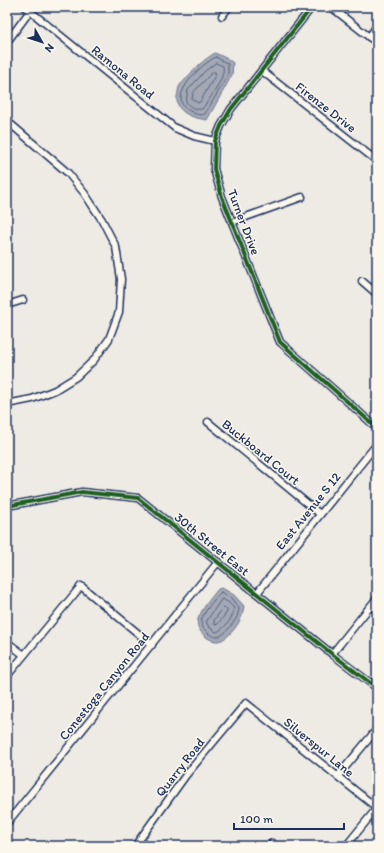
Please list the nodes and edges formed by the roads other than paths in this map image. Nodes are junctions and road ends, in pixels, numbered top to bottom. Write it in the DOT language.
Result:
graph roads {
  1 [pos="229,7"];
  2 [pos="312,7"];
  3 [pos="332,7"];
  4 [pos="28,9"];
  5 [pos="222,16"];
  6 [pos="377,26"];
  7 [pos="369,37"];
  8 [pos="7,42"];
  9 [pos="377,43"];
  10 [pos="262,71"];
  11 [pos="7,121"];
  12 [pos="215,141"];
  13 [pos="377,162"];
  14 [pos="302,197"];
  15 [pos="232,222"];
  16 [pos="362,282"];
  17 [pos="377,294"];
  18 [pos="23,300"];
  19 [pos="7,305"];
  20 [pos="7,404"];
  21 [pos="208,422"];
  22 [pos="377,428"];
  23 [pos="377,444"];
  24 [pos="7,506"];
  25 [pos="320,514"];
  26 [pos="218,562"];
  27 [pos="256,593"];
  28 [pos="377,598"];
  29 [pos="371,606"];
  30 [pos="377,611"];
  31 [pos="7,642"];
  32 [pos="152,645"];
  33 [pos="332,654"];
  34 [pos="24,655"];
  35 [pos="7,676"];
  36 [pos="377,688"];
  37 [pos="246,703"];
  38 [pos="377,729"];
  39 [pos="338,776"];
  40 [pos="377,808"];
  41 [pos="7,823"];
  42 [pos="135,846"];
  43 [pos="346,846"];
  1 -- 5 [label="street"];
  2 -- 10 [label="street, Turner Drive"];
  3 -- 7 [label="street"];
  4 -- 8 [label="street"];
  4 -- 12 [label="street, Ramona Road"];
  6 -- 7 [label="street"];
  7 -- 9 [label="street"];
  10 -- 12 [label="street, Turner Drive"];
  10 -- 13 [label="street, Firenze Drive"];
  11 -- 20 [label="street"];
  12 -- 15 [label="street, Turner Drive"];
  14 -- 15 [label="street"];
  15 -- 22 [label="street, Turner Drive"];
  16 -- 17 [label="street"];
  18 -- 19 [label="street"];
  21 -- 25 [label="street, Buckboard Court"];
  23 -- 25 [label="street, East Avenue S 12"];
  24 -- 26 [label="street, 30th Street East"];
  25 -- 27 [label="street, East Avenue S 12"];
  26 -- 27 [label="street, 30th Street East"];
  26 -- 32 [label="street, Conestoga Canyon Road"];
  27 -- 33 [label="street, 30th Street East"];
  28 -- 29 [label="street"];
  29 -- 30 [label="street"];
  29 -- 33 [label="street"];
  31 -- 34 [label="street"];
  32 -- 34 [label="street"];
  32 -- 41 [label="street, Conestoga Canyon Road"];
  33 -- 36 [label="street, 30th Street East"];
  34 -- 35 [label="street"];
  37 -- 39 [label="street, Silverspur Lane"];
  37 -- 42 [label="street, Quarry Road"];
  38 -- 39 [label="street"];
  39 -- 40 [label="street, Silverspur Lane"];
  40 -- 43 [label="street"];
}
